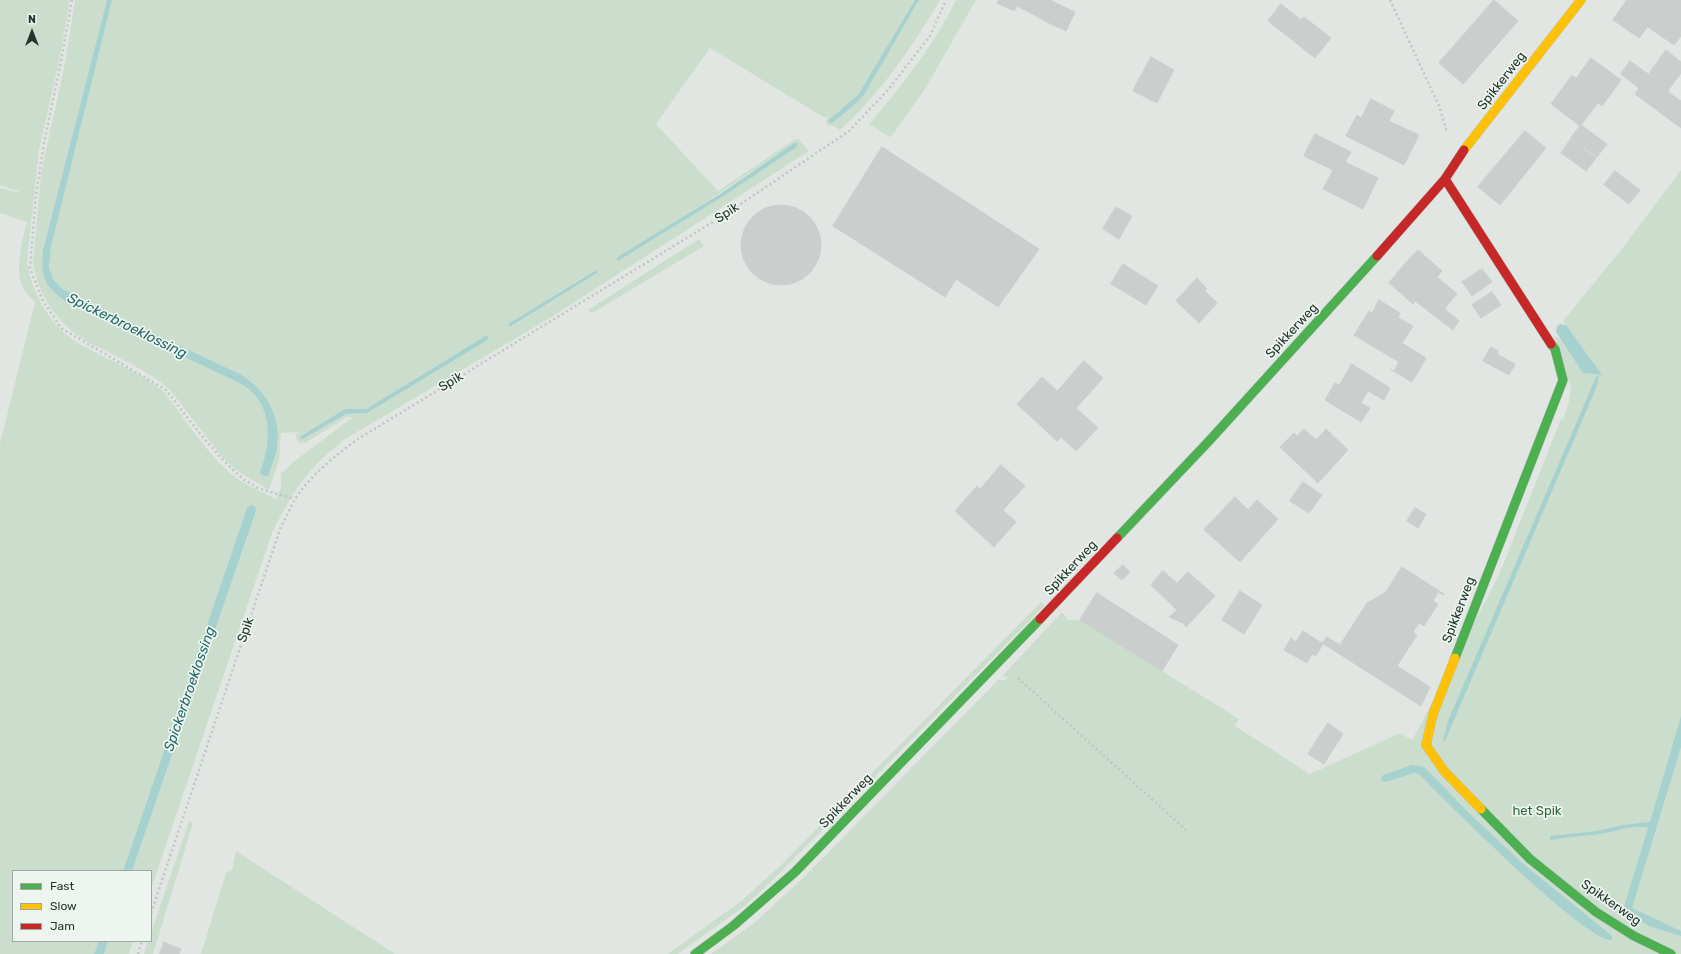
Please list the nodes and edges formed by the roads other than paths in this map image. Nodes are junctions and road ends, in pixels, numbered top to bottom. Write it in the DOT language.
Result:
graph roads {
  1 [pos="1581,0"];
  2 [pos="1444,179"];
  3 [pos="696,954"];
  4 [pos="1671,954"];
  1 -- 2 [label="street, Spikkerweg"];
  2 -- 3 [label="street, Spikkerweg"];
  2 -- 4 [label="street, Spikkerweg"];
}
